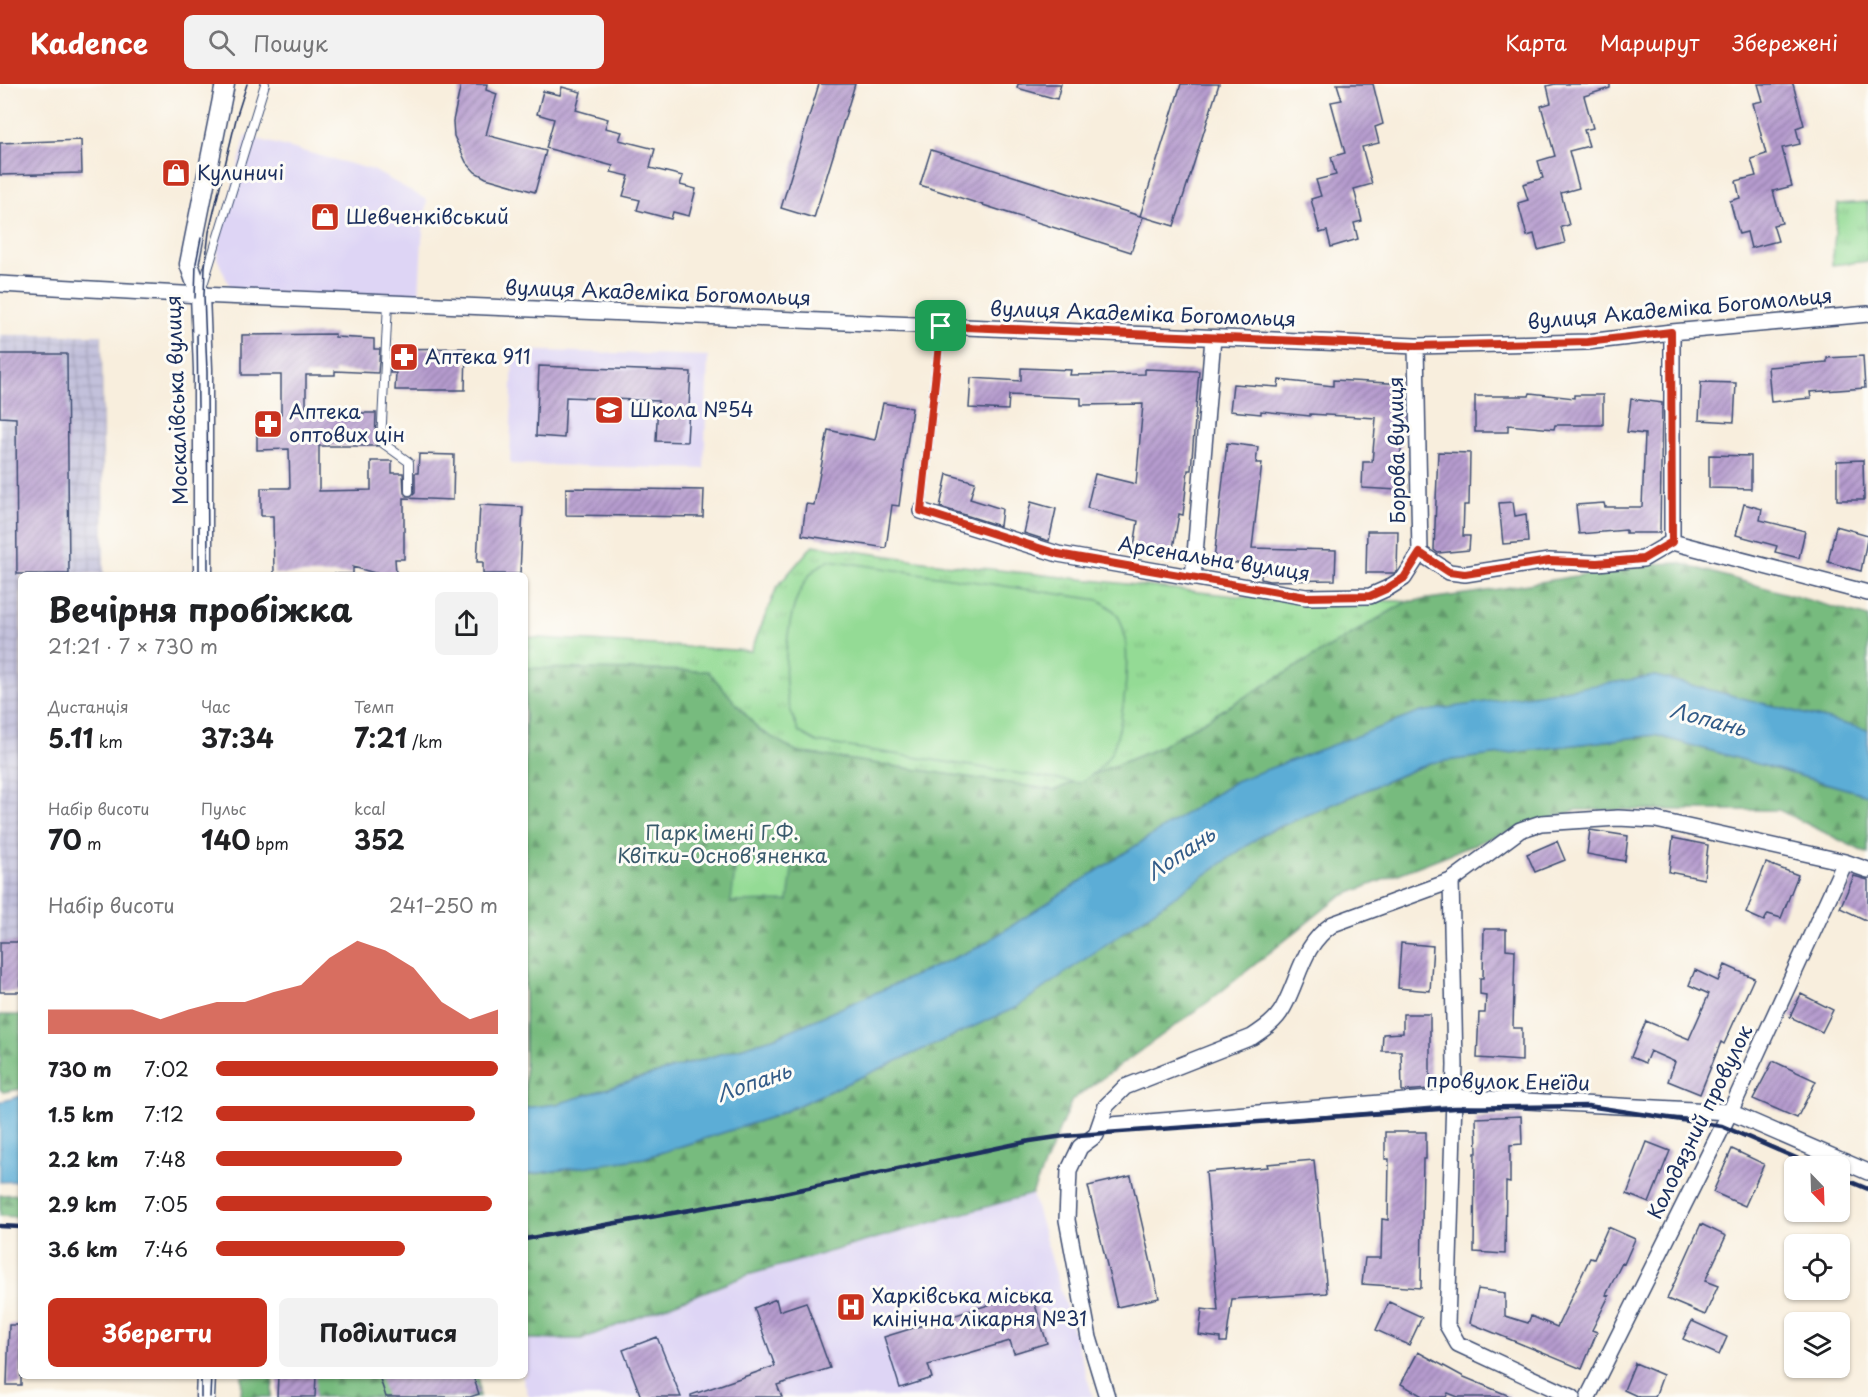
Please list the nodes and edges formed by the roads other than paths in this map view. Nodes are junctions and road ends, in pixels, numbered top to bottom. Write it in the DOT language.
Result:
graph roads {
  1 [pos="225,84"];
  2 [pos="265,84"];
  3 [pos="0,284"];
  4 [pos="200,295"];
  5 [pos="388,303"];
  6 [pos="1868,314"];
  7 [pos="941,326"];
  8 [pos="1671,332"];
  9 [pos="1213,338"];
  10 [pos="1416,346"];
  11 [pos="409,490"];
  12 [pos="921,511"];
  13 [pos="1672,542"];
  14 [pos="1420,553"];
  15 [pos="203,572"];
  16 [pos="1193,578"];
  17 [pos="1868,593"];
  18 [pos="1845,862"];
  19 [pos="1868,870"];
  20 [pos="1451,881"];
  21 [pos="1454,1097"];
  22 [pos="1730,1112"];
  23 [pos="1100,1122"];
  24 [pos="1868,1172"];
  25 [pos="206,1379"];
  26 [pos="205,1397"];
  27 [pos="1107,1397"];
  28 [pos="1572,1397"];
  29 [pos="1588,1397"];
  1 -- 4 [label="street, Москалівська вулиця"];
  2 -- 4 [label="lane"];
  3 -- 4 [label="street, вулиця Академіка Богомольця"];
  4 -- 5 [label="street, вулиця Академіка Богомольця"];
  4 -- 15 [label="street, Москалівська вулиця"];
  5 -- 7 [label="street, вулиця Академіка Богомольця"];
  5 -- 11 [label="lane"];
  6 -- 8 [label="street, вулиця Академіка Богомольця"];
  7 -- 9 [label="street, вулиця Академіка Богомольця"];
  7 -- 12 [label="lane"];
  8 -- 10 [label="street, вулиця Академіка Богомольця"];
  8 -- 13 [label="street"];
  9 -- 10 [label="street, вулиця Академіка Богомольця"];
  9 -- 16 [label="street"];
  10 -- 14 [label="street, Борова вулиця"];
  12 -- 16 [label="street, Арсенальна вулиця"];
  13 -- 14 [label="street"];
  13 -- 17 [label="street"];
  14 -- 16 [label="street, Арсенальна вулиця"];
  18 -- 19 [label="street"];
  18 -- 20 [label="street"];
  18 -- 22 [label="street, Колодязний провулок"];
  20 -- 21 [label="street"];
  20 -- 23 [label="street"];
  21 -- 22 [label="street, провулок Енеїди"];
  21 -- 23 [label="street, провулок Енеїди"];
  21 -- 28 [label="street"];
  22 -- 24 [label="street, провулок Енеїди"];
  22 -- 29 [label="street, Колодязний провулок"];
  23 -- 27 [label="street"];
  25 -- 26 [label="street"];
}
